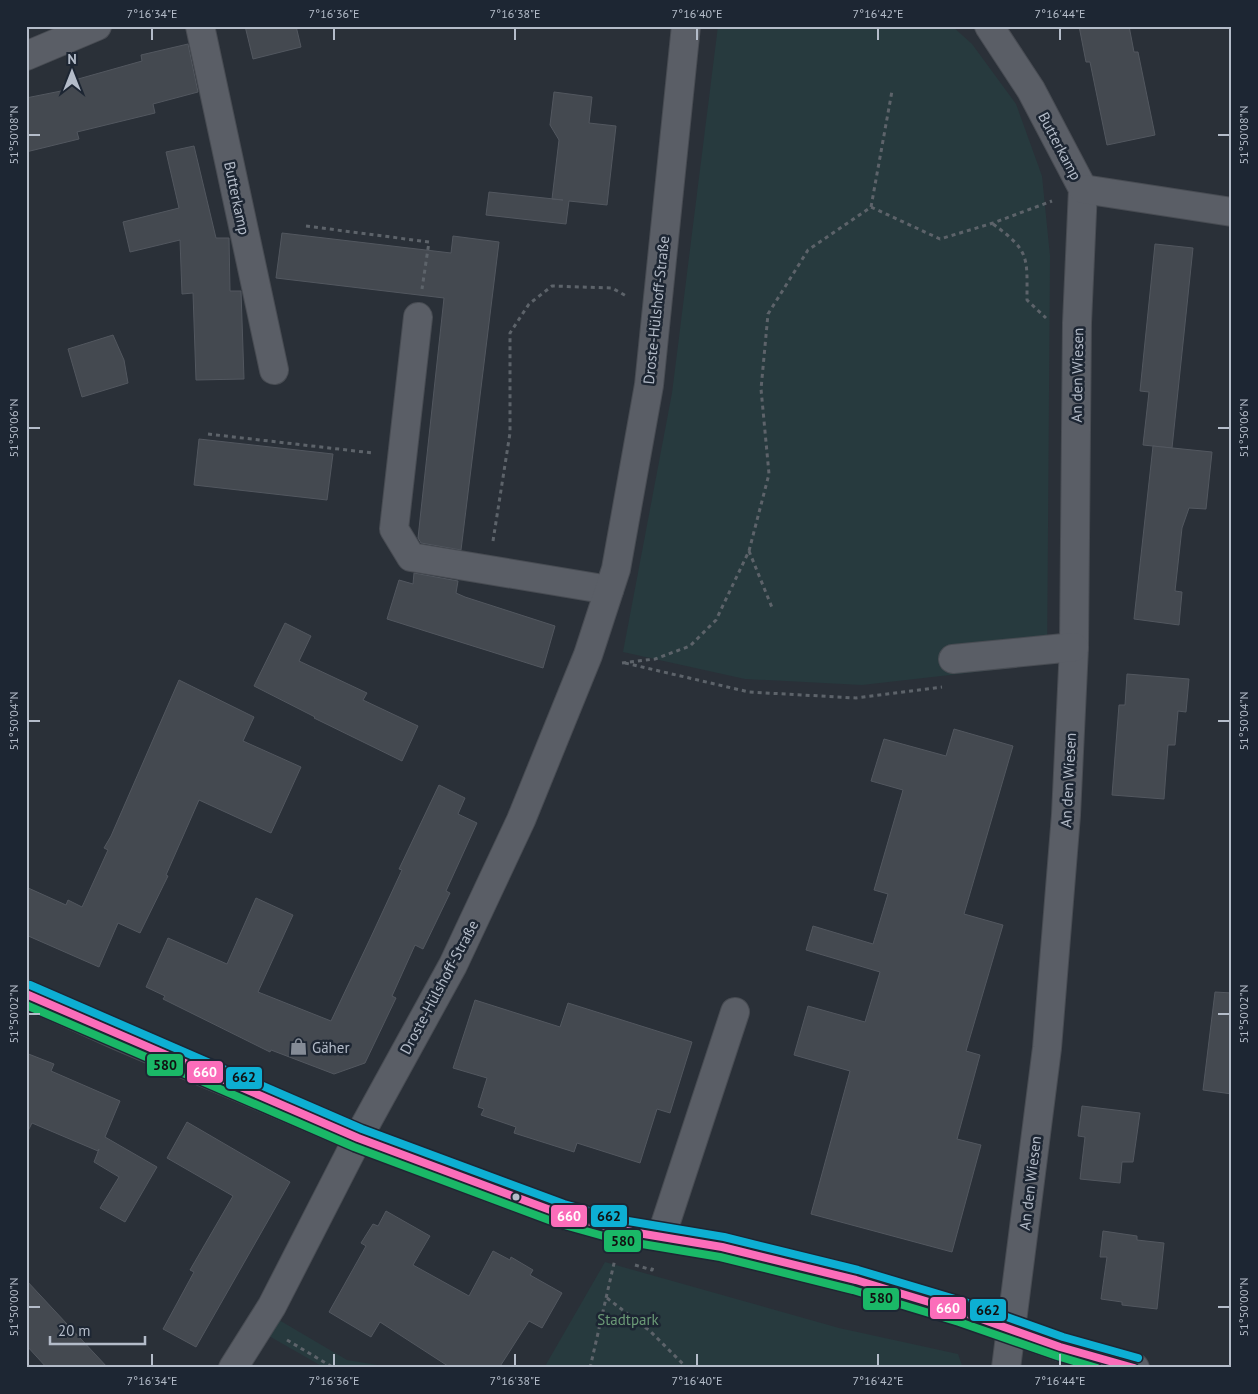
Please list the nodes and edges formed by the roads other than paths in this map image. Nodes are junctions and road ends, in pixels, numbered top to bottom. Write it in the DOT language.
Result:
graph roads {
  1 [pos="97,26"];
  2 [pos="200,26"];
  3 [pos="686,26"];
  4 [pos="989,26"];
  5 [pos="26,56"];
  6 [pos="1083,189"];
  7 [pos="1232,212"];
  8 [pos="418,317"];
  9 [pos="274,370"];
  10 [pos="609,590"];
  11 [pos="1074,647"];
  12 [pos="954,659"];
  13 [pos="26,994"];
  14 [pos="735,1012"];
  15 [pos="358,1138"];
  16 [pos="661,1237"];
  17 [pos="1012,1330"];
  18 [pos="233,1368"];
  19 [pos="1006,1368"];
  20 [pos="1135,1368"];
  1 -- 5 [label="street"];
  2 -- 9 [label="street, Butterkamp"];
  3 -- 10 [label="street, Droste-Hülshoff-Straße"];
  4 -- 6 [label="street, Butterkamp"];
  6 -- 7 [label="street, Butterkamp"];
  6 -- 11 [label="street, An den Wiesen"];
  8 -- 10 [label="street"];
  10 -- 15 [label="street, Droste-Hülshoff-Straße"];
  11 -- 12 [label="street"];
  11 -- 17 [label="street, An den Wiesen"];
  13 -- 15 [label="street"];
  14 -- 16 [label="street"];
  15 -- 16 [label="street"];
  15 -- 18 [label="street, Droste-Hülshoff-Straße"];
  16 -- 17 [label="street"];
  17 -- 19 [label="street, An den Wiesen"];
  17 -- 20 [label="street"];
}
